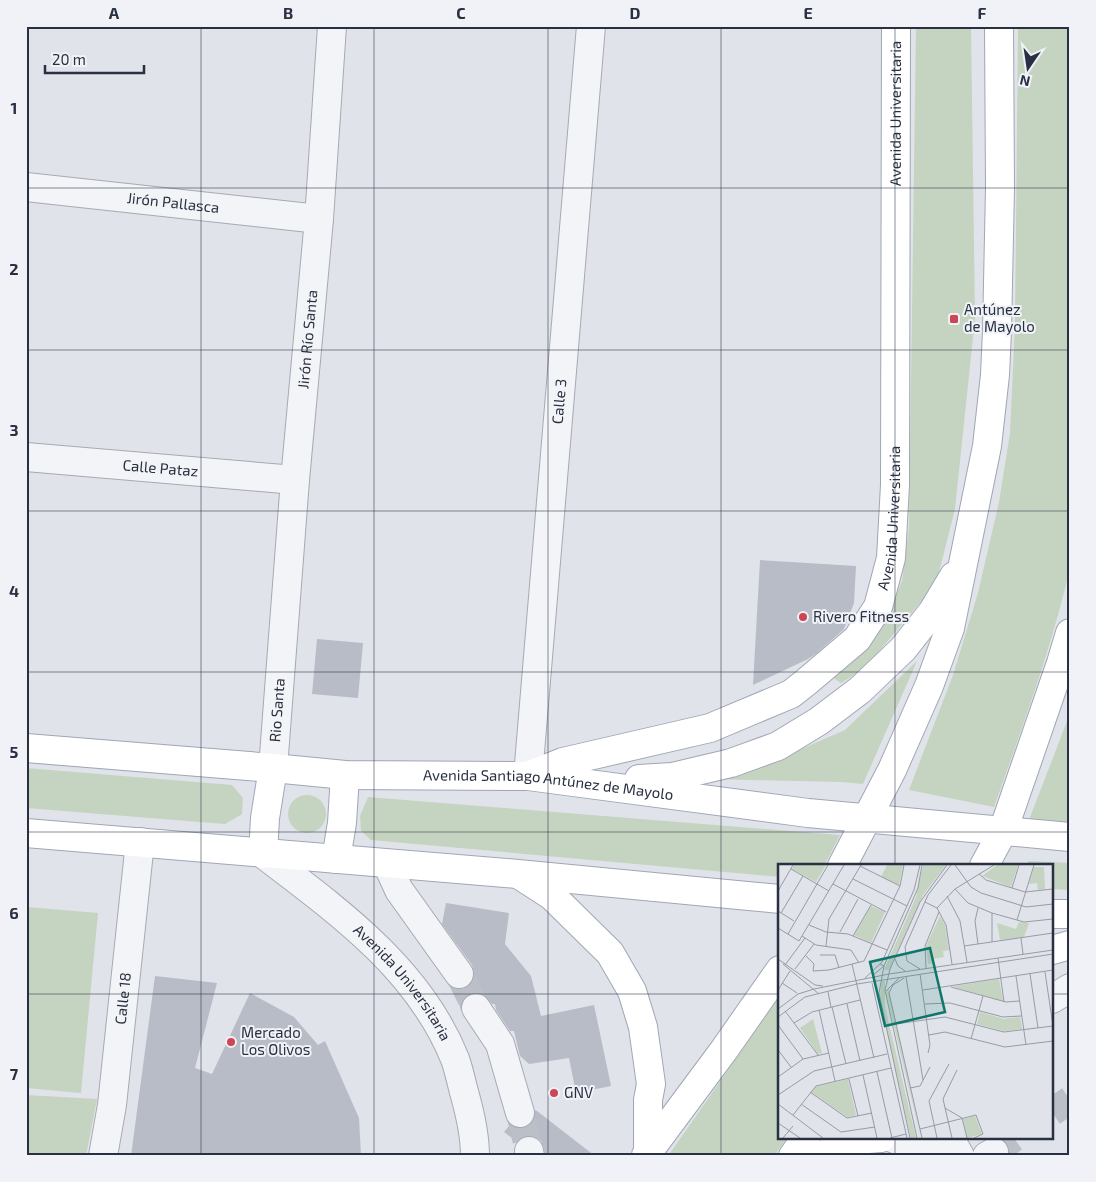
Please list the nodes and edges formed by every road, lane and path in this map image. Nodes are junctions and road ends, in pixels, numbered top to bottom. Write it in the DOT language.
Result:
graph roads {
  1 [pos="332,26"];
  2 [pos="591,26"];
  3 [pos="896,26"];
  4 [pos="999,26"];
  5 [pos="26,187"];
  6 [pos="319,219"];
  7 [pos="26,457"];
  8 [pos="295,480"];
  9 [pos="964,560"];
  10 [pos="1070,633"];
  11 [pos="282,653"];
  12 [pos="1066,669"];
  13 [pos="26,748"];
  14 [pos="273,768"];
  15 [pos="345,775"];
  16 [pos="528,776"];
  17 [pos="569,782"];
  18 [pos="867,818"];
  19 [pos="1003,831"];
  20 [pos="26,833"];
  21 [pos="1070,837"];
  22 [pos="140,842"];
  23 [pos="263,854"];
  24 [pos="336,859"];
  25 [pos="387,864"];
  26 [pos="843,864"];
  27 [pos="985,864"];
  28 [pos="518,874"];
  29 [pos="778,899"];
  30 [pos="1054,914"];
  31 [pos="1070,914"];
  32 [pos="1070,945"];
  33 [pos="1054,949"];
  34 [pos="778,973"];
  35 [pos="459,974"];
  36 [pos="1070,988"];
  37 [pos="1054,998"];
  38 [pos="476,1008"];
  39 [pos="520,1113"];
  40 [pos="805,1140"];
  41 [pos="856,1140"];
  42 [pos="889,1140"];
  43 [pos="896,1140"];
  44 [pos="951,1140"];
  45 [pos="646,1154"];
  46 [pos="103,1156"];
  47 [pos="475,1156"];
  48 [pos="793,1156"];
  49 [pos="823,1156"];
  50 [pos="876,1156"];
  51 [pos="938,1156"];
  52 [pos="960,1156"];
  1 -- 6 [label="street, Jirón Río Santa"];
  2 -- 16 [label="street, Calle 3"];
  3 -- 16 [label="main road, Avenida Universitaria"];
  4 -- 9 [label="main road"];
  5 -- 6 [label="street, Jirón Pallasca"];
  6 -- 8 [label="street, Jirón Río Santa"];
  7 -- 8 [label="street, Calle Pataz"];
  8 -- 11 [label="street, Jirón Río Santa"];
  9 -- 17 [label="main road"];
  9 -- 18 [label="main road"];
  10 -- 12 [label="main road"];
  11 -- 14 [label="street, Rio Santa"];
  12 -- 19 [label="main road"];
  13 -- 14 [label="main road, Avenida Santiago Antúnez de Mayolo"];
  14 -- 15 [label="main road, Avenida Santiago Antúnez de Mayolo"];
  14 -- 23 [label="main road"];
  15 -- 16 [label="main road, Avenida Santiago Antúnez de Mayolo"];
  15 -- 24 [label="main road"];
  16 -- 17 [label="main road, Avenida Santiago Antúnez de Mayolo"];
  17 -- 18 [label="main road, Avenida Santiago Antúnez de Mayolo"];
  18 -- 19 [label="main road, Avenida Santiago Antúnez de Mayolo"];
  18 -- 26 [label="main road"];
  19 -- 21 [label="main road, Avenida Santiago Antúnez de Mayolo"];
  19 -- 27 [label="main road"];
  20 -- 22 [label="main road"];
  22 -- 23 [label="main road"];
  22 -- 46 [label="street, Calle 18"];
  23 -- 24 [label="main road"];
  23 -- 47 [label="street, Avenida Universitaria"];
  24 -- 25 [label="main road"];
  25 -- 28 [label="main road"];
  25 -- 35 [label="street"];
  28 -- 29 [label="main road"];
  28 -- 45 [label="main road"];
  30 -- 31 [label="main road"];
  32 -- 33 [label="main road"];
  34 -- 45 [label="main road"];
  36 -- 37 [label="street"];
  38 -- 39 [label="street"];
  40 -- 48 [label="main road"];
  41 -- 49 [label="main road"];
  42 -- 50 [label="street"];
  43 -- 51 [label="street"];
  44 -- 52 [label="street"];
}
